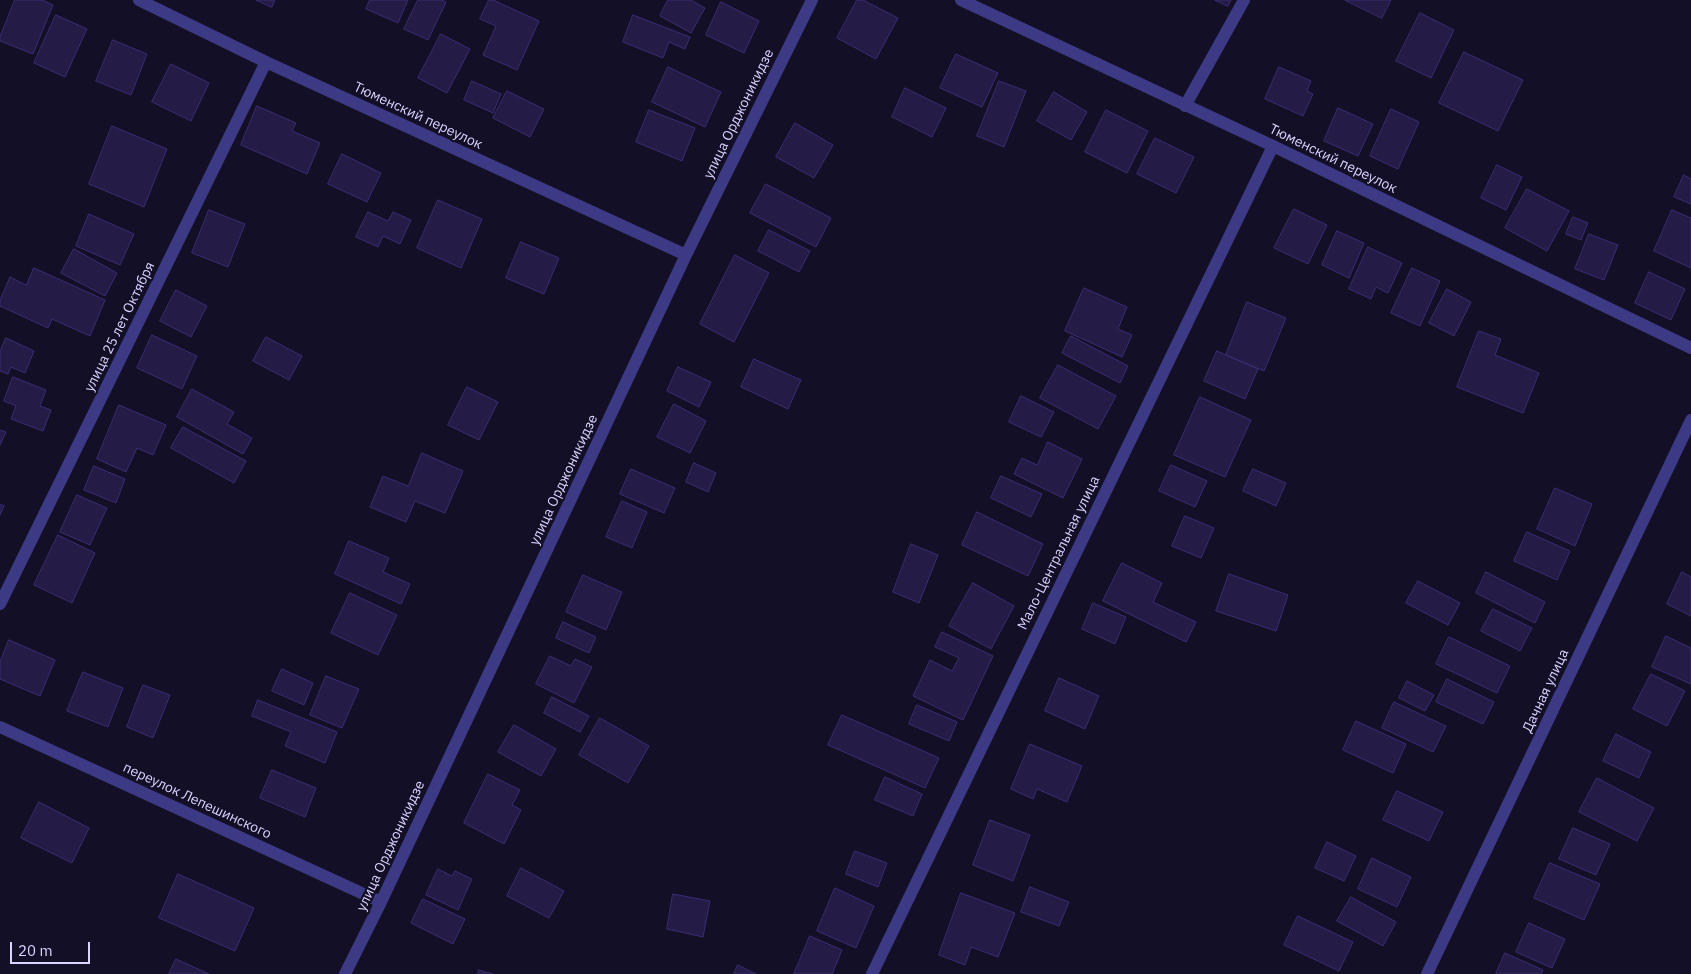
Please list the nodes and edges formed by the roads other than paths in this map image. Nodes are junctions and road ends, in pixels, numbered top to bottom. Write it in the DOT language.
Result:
graph roads {
  1 [pos="139,0"];
  2 [pos="812,0"];
  3 [pos="961,0"];
  4 [pos="1244,0"];
  5 [pos="266,62"];
  6 [pos="1185,106"];
  7 [pos="1273,146"];
  8 [pos="686,255"];
  9 [pos="1691,348"];
  10 [pos="1691,420"];
  11 [pos="0,604"];
  12 [pos="0,727"];
  13 [pos="381,902"];
  14 [pos="346,974"];
  15 [pos="872,974"];
  16 [pos="1427,974"];
  1 -- 5 [label="street, Тюменский переулок"];
  2 -- 8 [label="street, улица Орджоникидзе"];
  3 -- 6 [label="street, Тюменский переулок"];
  4 -- 6 [label="street"];
  5 -- 8 [label="street, Тюменский переулок"];
  5 -- 11 [label="street, улица 25 лет Октября"];
  6 -- 7 [label="street, Тюменский переулок"];
  7 -- 9 [label="street, Тюменский переулок"];
  7 -- 15 [label="street, Мало-Центральная улица"];
  8 -- 13 [label="street, улица Орджоникидзе"];
  10 -- 16 [label="street, Дачная улица"];
  12 -- 13 [label="street, переулок Лепешинского"];
  13 -- 14 [label="street, улица Орджоникидзе"];
}
